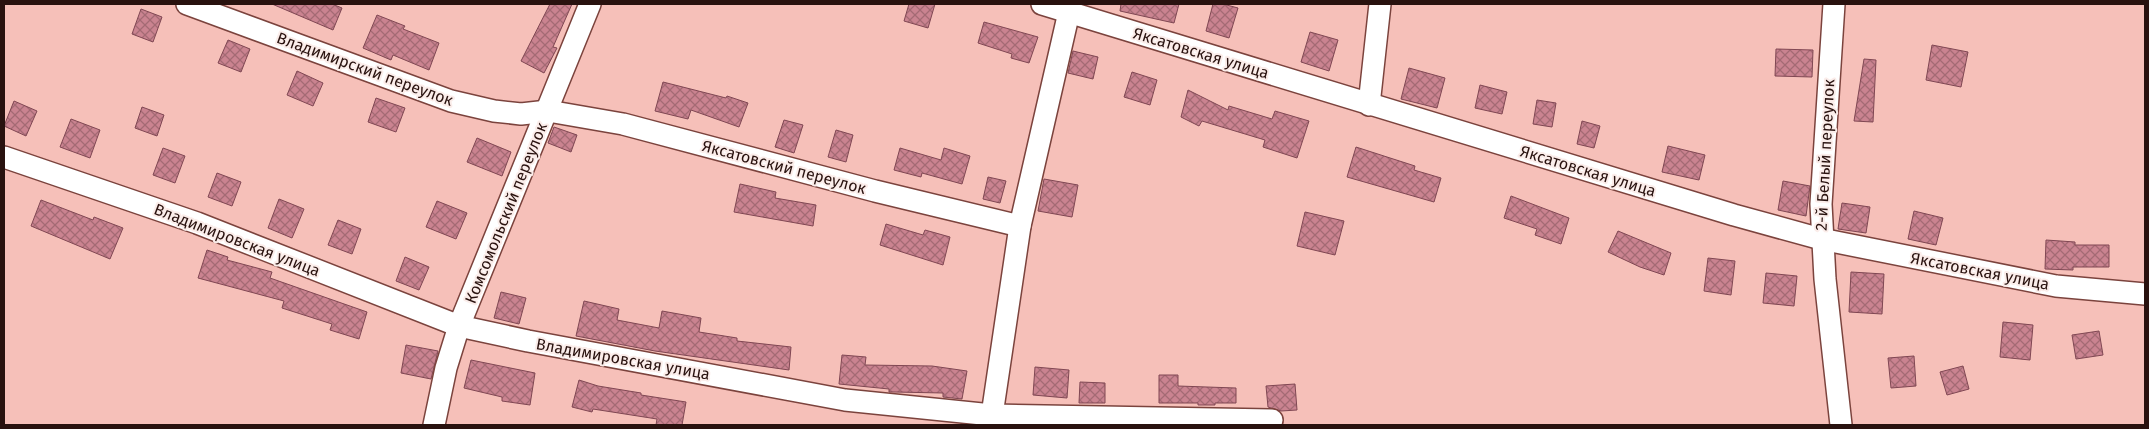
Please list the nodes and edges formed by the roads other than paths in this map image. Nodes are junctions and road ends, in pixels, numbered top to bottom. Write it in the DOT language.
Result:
graph roads {
  1 [pos="187,4"];
  2 [pos="590,4"];
  3 [pos="1042,4"];
  4 [pos="1380,4"];
  5 [pos="1834,4"];
  6 [pos="1069,12"];
  7 [pos="1369,105"];
  8 [pos="548,111"];
  9 [pos="4,157"];
  10 [pos="1020,226"];
  11 [pos="1821,239"];
  12 [pos="2145,294"];
  13 [pos="460,326"];
  14 [pos="992,416"];
  15 [pos="1272,420"];
  16 [pos="434,425"];
  17 [pos="1841,425"];
  1 -- 8 [label="street, Владимирский переулок"];
  2 -- 8 [label="street, Комсомольский переулок"];
  3 -- 6 [label="street, Яксатовская улица"];
  4 -- 7 [label="street"];
  5 -- 11 [label="street, 2-й Белый переулок"];
  6 -- 7 [label="street, Яксатовская улица"];
  6 -- 10 [label="street"];
  7 -- 11 [label="street, Яксатовская улица"];
  8 -- 10 [label="street, Яксатовский переулок"];
  8 -- 13 [label="street, Комсомольский переулок"];
  9 -- 13 [label="street, Владимировская улица"];
  10 -- 14 [label="street"];
  11 -- 12 [label="street, Яксатовская улица"];
  11 -- 17 [label="street, 2-й Белый переулок"];
  13 -- 14 [label="street, Владимировская улица"];
  13 -- 16 [label="street, Комсомольский переулок"];
  14 -- 15 [label="street, Владимировская улица"];
}
